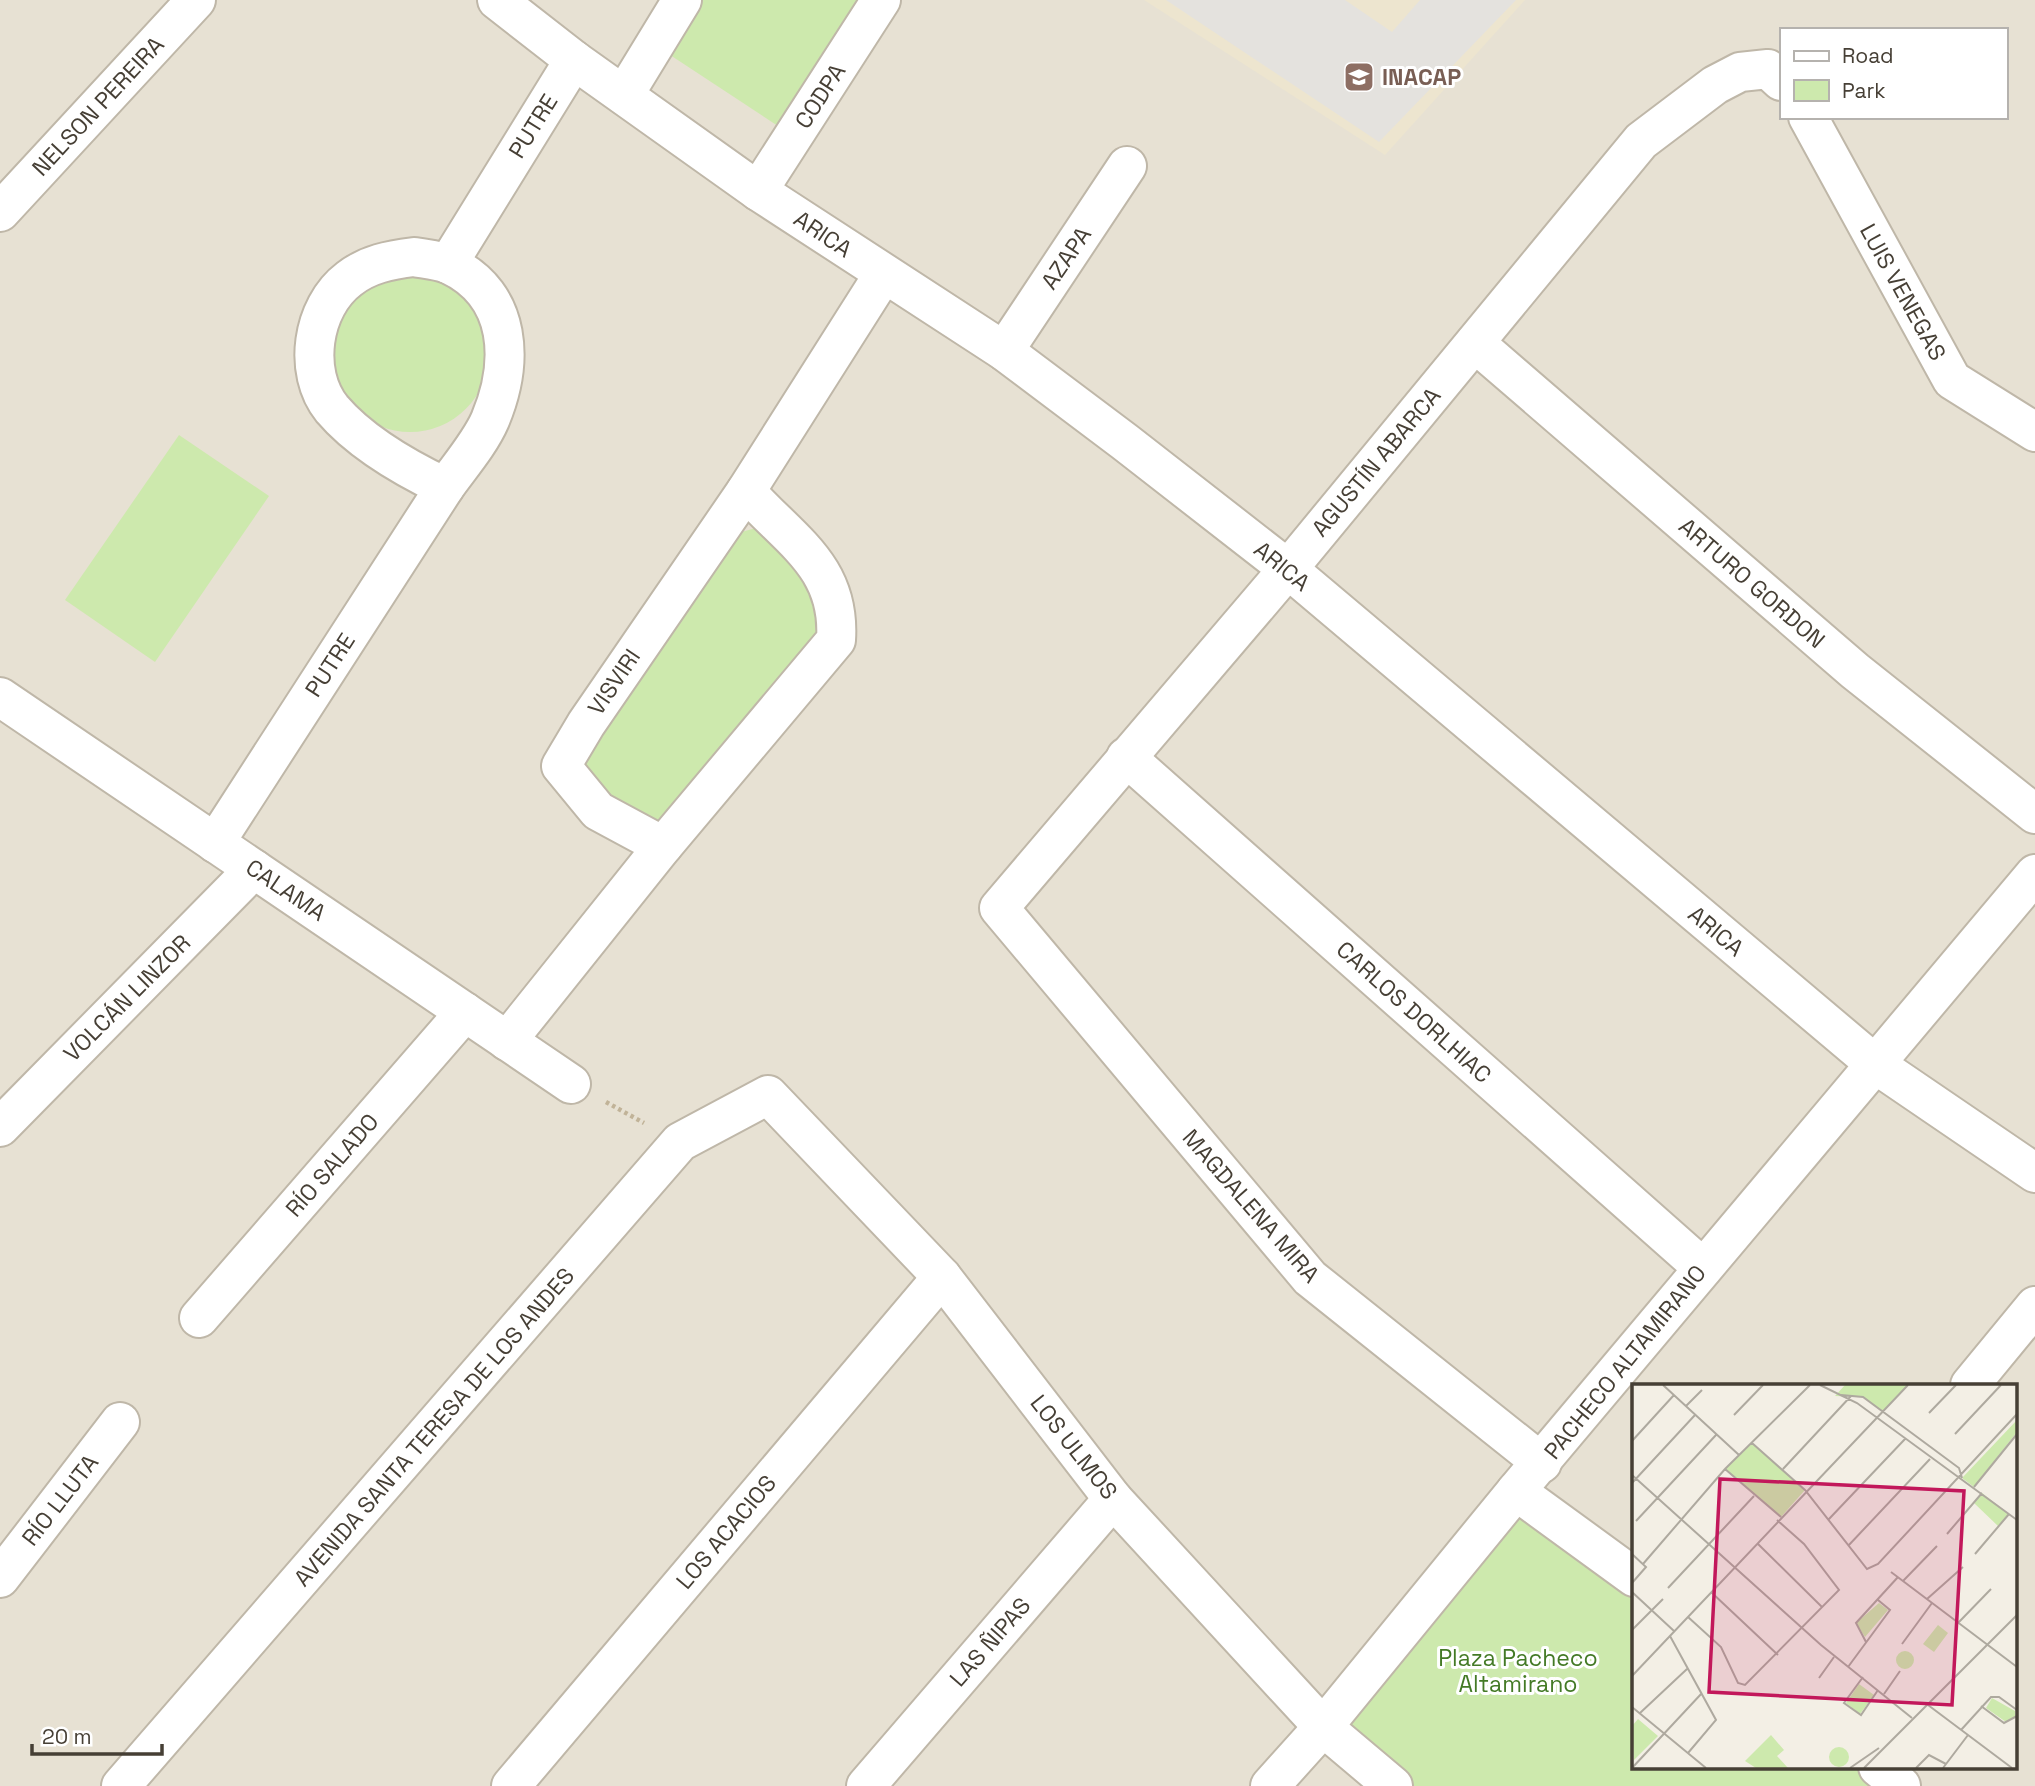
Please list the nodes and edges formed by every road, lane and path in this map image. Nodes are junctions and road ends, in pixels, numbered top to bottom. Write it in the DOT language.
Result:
graph roads {
  1 [pos="196,0"];
  2 [pos="497,0"];
  3 [pos="682,0"];
  4 [pos="881,0"];
  5 [pos="574,60"];
  6 [pos="1780,80"];
  7 [pos="624,95"];
  8 [pos="1809,119"];
  9 [pos="1127,166"];
  10 [pos="758,191"];
  11 [pos="0,212"];
  12 [pos="448,264"];
  13 [pos="883,275"];
  14 [pos="1475,343"];
  15 [pos="1004,351"];
  16 [pos="2035,432"];
  17 [pos="445,487"];
  18 [pos="746,491"];
  19 [pos="1287,569"];
  20 [pos="0,697"];
  21 [pos="1126,757"];
  22 [pos="2035,814"];
  23 [pos="215,843"];
  24 [pos="663,846"];
  25 [pos="254,869"];
  26 [pos="2035,874"];
  27 [pos="999,908"];
  28 [pos="465,1012"];
  29 [pos="508,1041"];
  30 [pos="1875,1064"];
  31 [pos="571,1084"];
  32 [pos="768,1095"];
  33 [pos="0,1127"];
  34 [pos="680,1142"];
  35 [pos="2035,1173"];
  36 [pos="1703,1268"];
  37 [pos="942,1277"];
  38 [pos="2035,1306"];
  39 [pos="199,1318"];
  40 [pos="1971,1384"];
  41 [pos="120,1422"];
  42 [pos="1542,1463"];
  43 [pos="1516,1491"];
  44 [pos="1113,1499"];
  45 [pos="1632,1576"];
  46 [pos="0,1578"];
  47 [pos="1323,1727"];
  48 [pos="1879,1768"];
  49 [pos="121,1786"];
  50 [pos="511,1786"];
  51 [pos="866,1786"];
  52 [pos="1270,1786"];
  53 [pos="1393,1786"];
  54 [pos="1901,1786"];
  1 -- 11 [label="street, NELSON PEREIRA"];
  2 -- 5 [label="street, ARICA"];
  3 -- 7 [label="street"];
  4 -- 10 [label="street, CODPA"];
  5 -- 7 [label="street, ARICA"];
  5 -- 12 [label="street, PUTRE"];
  6 -- 14 [label="street, AGUSTÍN ABARCA"];
  7 -- 10 [label="street, ARICA"];
  8 -- 16 [label="street, LUIS VENEGAS"];
  9 -- 15 [label="street, AZAPA"];
  10 -- 13 [label="street, ARICA"];
  12 -- 17 [label="street"];
  12 -- 17 [label="street"];
  13 -- 15 [label="street, ARICA"];
  13 -- 18 [label="street, VISVIRI"];
  14 -- 19 [label="street, AGUSTÍN ABARCA"];
  14 -- 22 [label="street, ARTURO GORDON"];
  15 -- 19 [label="street, ARICA"];
  17 -- 23 [label="street, PUTRE"];
  18 -- 24 [label="street"];
  18 -- 24 [label="street, VISVIRI"];
  19 -- 21 [label="street, AGUSTÍN ABARCA"];
  19 -- 30 [label="street, ARICA"];
  20 -- 23 [label="street, CALAMA"];
  21 -- 27 [label="street, AGUSTÍN ABARCA"];
  21 -- 36 [label="street, CARLOS DORLHIAC"];
  23 -- 25 [label="street, CALAMA"];
  24 -- 29 [label="street"];
  25 -- 28 [label="street, CALAMA"];
  25 -- 33 [label="street, VOLCÁN LINZOR"];
  26 -- 30 [label="street, PACHECO ALTAMIRANO"];
  27 -- 42 [label="street, MAGDALENA MIRA"];
  28 -- 29 [label="street, CALAMA"];
  28 -- 39 [label="street, RÍO SALADO"];
  29 -- 31 [label="street, CALAMA"];
  30 -- 35 [label="street, ARICA"];
  30 -- 36 [label="street, PACHECO ALTAMIRANO"];
  31 -- 34 [label="path"];
  32 -- 34 [label="street, AVENIDA SANTA TERESA DE LOS ANDES"];
  32 -- 37 [label="street, LOS ULMOS"];
  34 -- 49 [label="street, AVENIDA SANTA TERESA DE LOS ANDES"];
  36 -- 42 [label="street, PACHECO ALTAMIRANO"];
  37 -- 44 [label="street, LOS ULMOS"];
  37 -- 50 [label="street, LOS ACACIOS"];
  38 -- 40 [label="street"];
  41 -- 46 [label="street, RÍO LLUTA"];
  42 -- 43 [label="street, PACHECO ALTAMIRANO"];
  43 -- 45 [label="street"];
  43 -- 47 [label="street, PACHECO ALTAMIRANO"];
  44 -- 47 [label="street, LOS ULMOS"];
  44 -- 51 [label="street, LAS ÑIPAS"];
  47 -- 52 [label="street, PACHECO ALTAMIRANO"];
  47 -- 53 [label="street, LOS ULMOS"];
  48 -- 54 [label="street"];
}
